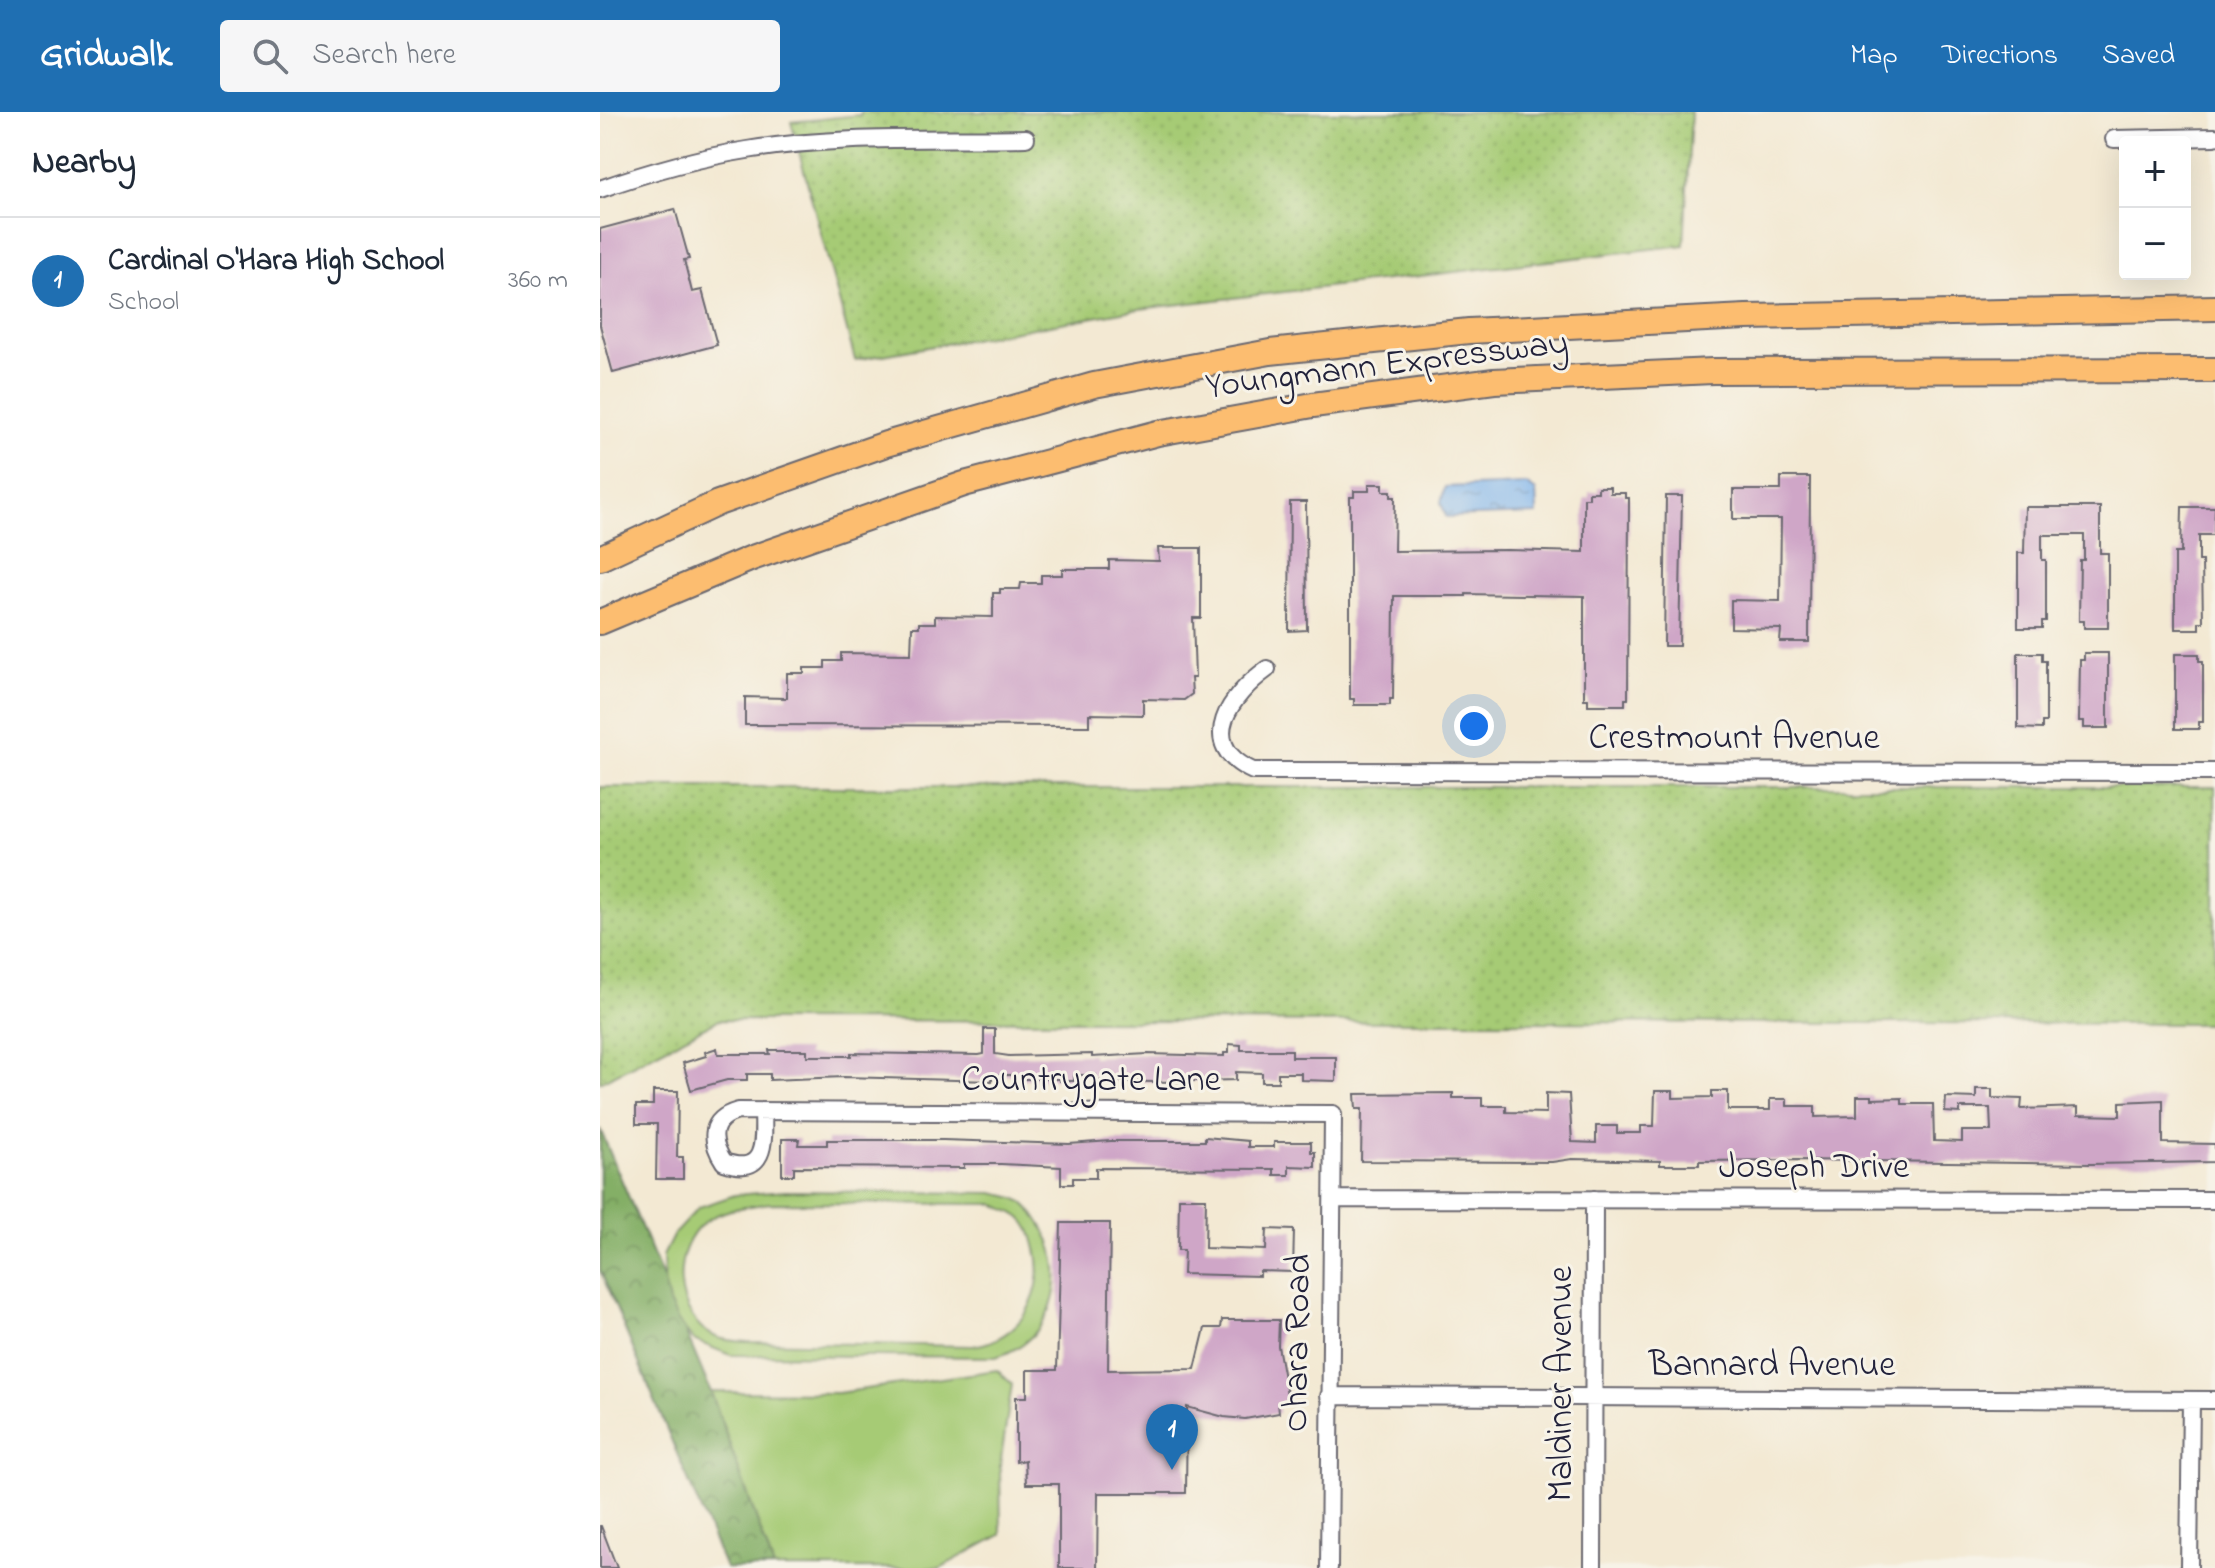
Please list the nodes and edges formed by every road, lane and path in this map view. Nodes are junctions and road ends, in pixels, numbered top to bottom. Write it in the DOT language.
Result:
graph roads {
  1 [pos="2215,137"];
  2 [pos="1026,138"];
  3 [pos="2114,139"];
  4 [pos="600,189"];
  5 [pos="2215,308"];
  6 [pos="2215,370"];
  7 [pos="2165,371"];
  8 [pos="2215,379"];
  9 [pos="600,558"];
  10 [pos="600,622"];
  11 [pos="1267,669"];
  12 [pos="2215,772"];
  13 [pos="763,1112"];
  14 [pos="1333,1199"];
  15 [pos="1594,1199"];
  16 [pos="2215,1200"];
  17 [pos="1329,1396"];
  18 [pos="1594,1397"];
  19 [pos="2191,1400"];
  20 [pos="2215,1400"];
  21 [pos="1329,1568"];
  22 [pos="1593,1568"];
  23 [pos="2189,1568"];
  1 -- 3 [label="street"];
  2 -- 4 [label="street"];
  5 -- 9 [label="highway, Youngmann Expressway"];
  6 -- 7 [label="highway, Youngmann Expressway"];
  7 -- 8 [label="highway"];
  7 -- 10 [label="highway, Youngmann Expressway"];
  11 -- 12 [label="street, Crestmount Avenue"];
  13 -- 14 [label="street, Countrygate Lane"];
  14 -- 15 [label="street, Joseph Drive"];
  14 -- 17 [label="street, Ohara Road"];
  15 -- 16 [label="street, Joseph Drive"];
  15 -- 18 [label="street, Maldiner Avenue"];
  17 -- 18 [label="street, Bannard Avenue"];
  17 -- 21 [label="street, Ohara Road"];
  18 -- 19 [label="street, Bannard Avenue"];
  18 -- 22 [label="street, Maldiner Avenue"];
  19 -- 20 [label="street, Bannard Avenue"];
  19 -- 23 [label="street"];
}
